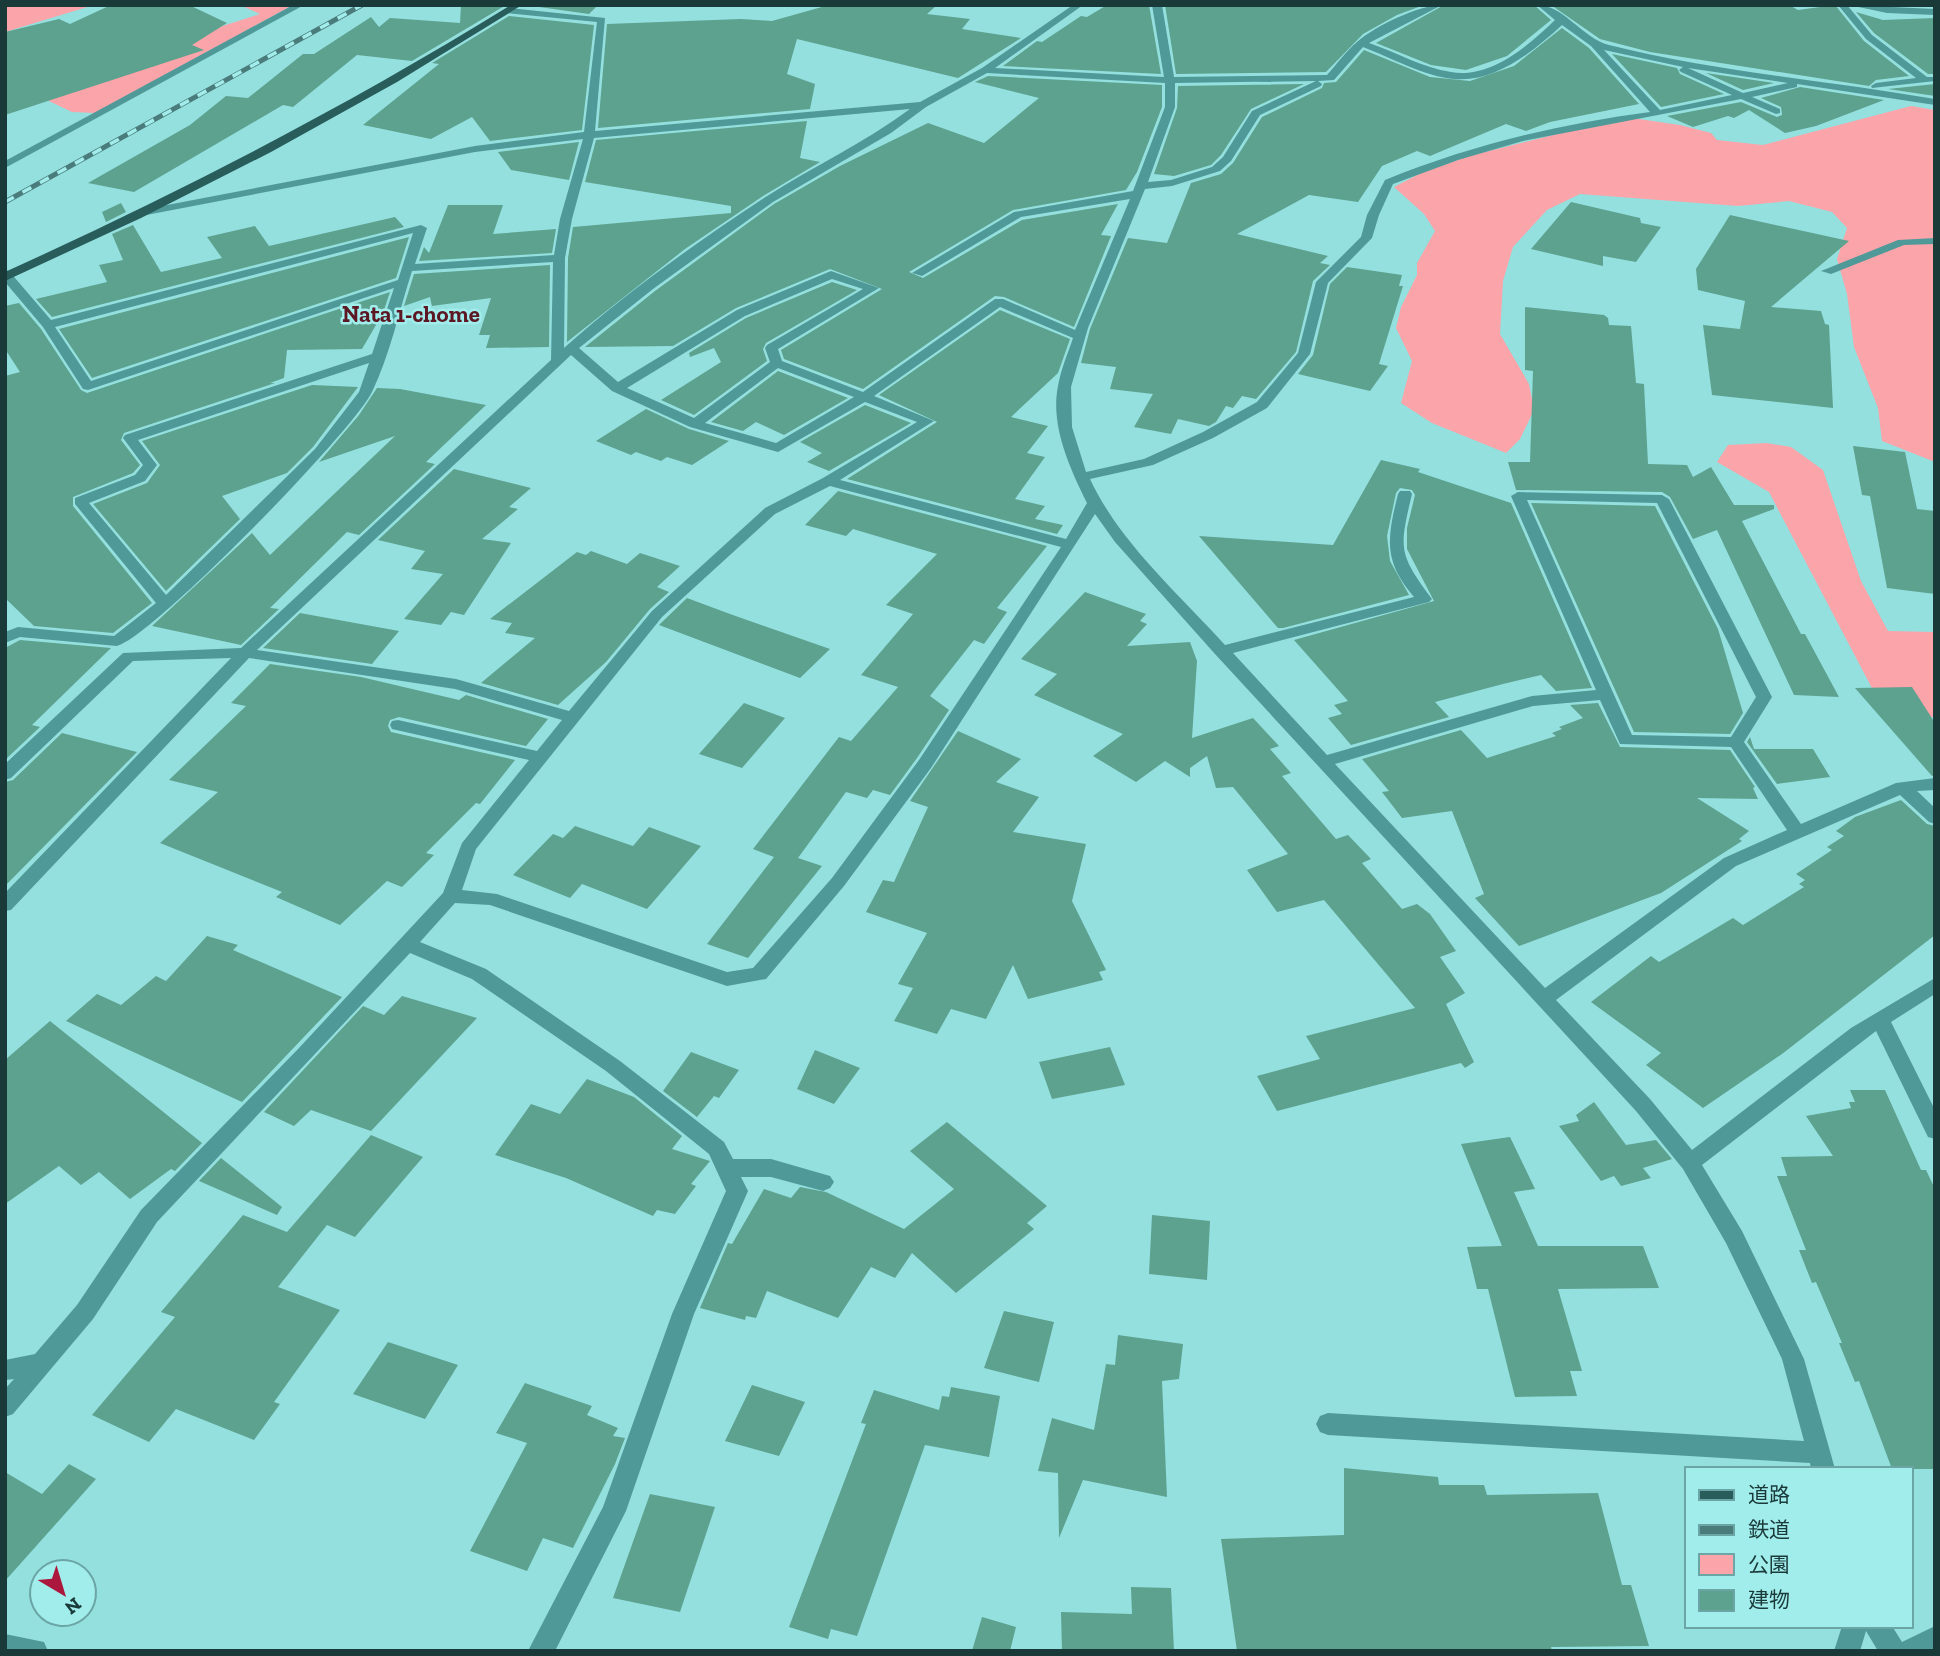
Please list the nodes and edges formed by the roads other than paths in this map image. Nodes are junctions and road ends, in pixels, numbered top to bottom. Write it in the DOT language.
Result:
graph roads {
  1 [pos="300,5"];
  2 [pos="1079,5"];
  3 [pos="1157,5"];
  4 [pos="1438,5"];
  5 [pos="1541,5"];
  6 [pos="1842,5"];
  7 [pos="1853,5"];
  8 [pos="514,8"];
  9 [pos="1935,12"];
  10 [pos="1562,19"];
  11 [pos="1361,43"];
  12 [pos="1594,44"];
  13 [pos="1679,65"];
  14 [pos="985,70"];
  15 [pos="1330,78"];
  16 [pos="1170,80"];
  17 [pos="1930,80"];
  18 [pos="1810,81"];
  19 [pos="1858,88"];
  20 [pos="1737,96"];
  21 [pos="1935,103"];
  22 [pos="922,105"];
  23 [pos="1776,111"];
  24 [pos="1658,114"];
  25 [pos="589,135"];
  26 [pos="5,166"];
  27 [pos="1139,190"];
  28 [pos="141,213"];
  29 [pos="1935,241"];
  30 [pos="559,258"];
  31 [pos="407,268"];
  32 [pos="1827,271"];
  33 [pos="918,273"];
  34 [pos="6,275"];
  35 [pos="402,282"];
  36 [pos="48,325"];
  37 [pos="1080,336"];
  38 [pos="571,348"];
  39 [pos="377,356"];
  40 [pos="557,361"];
  41 [pos="776,363"];
  42 [pos="617,388"];
  43 [pos="864,397"];
  44 [pos="695,424"];
  45 [pos="1082,477"];
  46 [pos="828,481"];
  47 [pos="1405,494"];
  48 [pos="1094,503"];
  49 [pos="1070,545"];
  50 [pos="166,604"];
  51 [pos="5,638"];
  52 [pos="117,640"];
  53 [pos="1221,651"];
  54 [pos="245,653"];
  55 [pos="129,656"];
  56 [pos="1605,694"];
  57 [pos="574,718"];
  58 [pos="398,725"];
  59 [pos="1736,742"];
  60 [pos="540,757"];
  61 [pos="1322,762"];
  62 [pos="5,774"];
  63 [pos="1935,784"];
  64 [pos="1902,787"];
  65 [pos="1935,818"];
  66 [pos="1798,833"];
  67 [pos="451,896"];
  68 [pos="5,905"];
  69 [pos="405,943"];
  70 [pos="1935,985"];
  71 [pos="1544,999"];
  72 [pos="1880,1019"];
  73 [pos="1935,1131"];
  74 [pos="1689,1163"];
  75 [pos="726,1168"];
  76 [pos="823,1182"];
  77 [pos="43,1363"];
  78 [pos="5,1370"];
  79 [pos="5,1406"];
  80 [pos="1328,1424"];
  81 [pos="1821,1461"];
  82 [pos="1854,1628"];
  83 [pos="1878,1628"];
  84 [pos="1935,1639"];
  85 [pos="5,1647"];
  86 [pos="35,1651"];
  87 [pos="541,1651"];
  88 [pos="1847,1651"];
  89 [pos="1893,1651"];
  90 [pos="1911,1651"];
  1 -- 26 [label="street"];
  2 -- 14 [label="street"];
  3 -- 16 [label="street"];
  4 -- 11 [label="street"];
  5 -- 10 [label="street"];
  6 -- 17 [label="street"];
  7 -- 9 [label="street"];
  8 -- 25 [label="street"];
  8 -- 28 [label="main road"];
  10 -- 11 [label="street"];
  10 -- 12 [label="street"];
  11 -- 15 [label="street"];
  12 -- 13 [label="street"];
  12 -- 24 [label="street"];
  13 -- 18 [label="street"];
  13 -- 20 [label="street"];
  14 -- 16 [label="street"];
  14 -- 22 [label="street"];
  15 -- 16 [label="street"];
  15 -- 27 [label="street"];
  16 -- 27 [label="street"];
  17 -- 19 [label="street"];
  18 -- 19 [label="street"];
  18 -- 20 [label="street"];
  19 -- 21 [label="street"];
  20 -- 23 [label="street"];
  20 -- 24 [label="street"];
  22 -- 25 [label="street"];
  22 -- 38 [label="street"];
  24 -- 45 [label="street"];
  25 -- 28 [label="street"];
  25 -- 30 [label="street"];
  27 -- 33 [label="street"];
  27 -- 37 [label="street"];
  28 -- 34 [label="main road"];
  29 -- 32 [label="street"];
  30 -- 31 [label="street"];
  30 -- 40 [label="street"];
  31 -- 35 [label="street"];
  31 -- 36 [label="street"];
  34 -- 36 [label="street"];
  35 -- 36 [label="street"];
  35 -- 39 [label="street"];
  37 -- 43 [label="street"];
  37 -- 45 [label="street"];
  38 -- 40 [label="street"];
  38 -- 42 [label="street"];
  39 -- 50 [label="street"];
  39 -- 50 [label="street"];
  40 -- 54 [label="street"];
  41 -- 42 [label="street"];
  41 -- 43 [label="street"];
  41 -- 44 [label="street"];
  42 -- 44 [label="street"];
  43 -- 44 [label="street"];
  43 -- 46 [label="street"];
  45 -- 48 [label="street"];
  46 -- 49 [label="street"];
  46 -- 57 [label="street"];
  47 -- 53 [label="street"];
  48 -- 49 [label="street"];
  48 -- 53 [label="street"];
  49 -- 67 [label="street"];
  50 -- 52 [label="street"];
  51 -- 52 [label="street"];
  52 -- 55 [label="street"];
  53 -- 61 [label="street"];
  54 -- 55 [label="street"];
  54 -- 57 [label="street"];
  54 -- 68 [label="street"];
  55 -- 62 [label="street"];
  56 -- 59 [label="street"];
  56 -- 59 [label="street"];
  56 -- 61 [label="street"];
  57 -- 60 [label="street"];
  58 -- 60 [label="street"];
  59 -- 66 [label="street"];
  60 -- 67 [label="street"];
  61 -- 71 [label="street"];
  63 -- 64 [label="street"];
  64 -- 65 [label="street"];
  64 -- 66 [label="street"];
  66 -- 71 [label="street"];
  67 -- 69 [label="street"];
  69 -- 75 [label="street"];
  69 -- 77 [label="street"];
  70 -- 72 [label="street"];
  71 -- 74 [label="street"];
  72 -- 73 [label="street"];
  72 -- 74 [label="street"];
  74 -- 81 [label="street"];
  75 -- 76 [label="street"];
  75 -- 87 [label="street"];
  77 -- 78 [label="street"];
  77 -- 79 [label="street"];
  80 -- 81 [label="street"];
  82 -- 88 [label="street"];
  83 -- 89 [label="street"];
  84 -- 90 [label="street"];
  85 -- 86 [label="street"];
}
